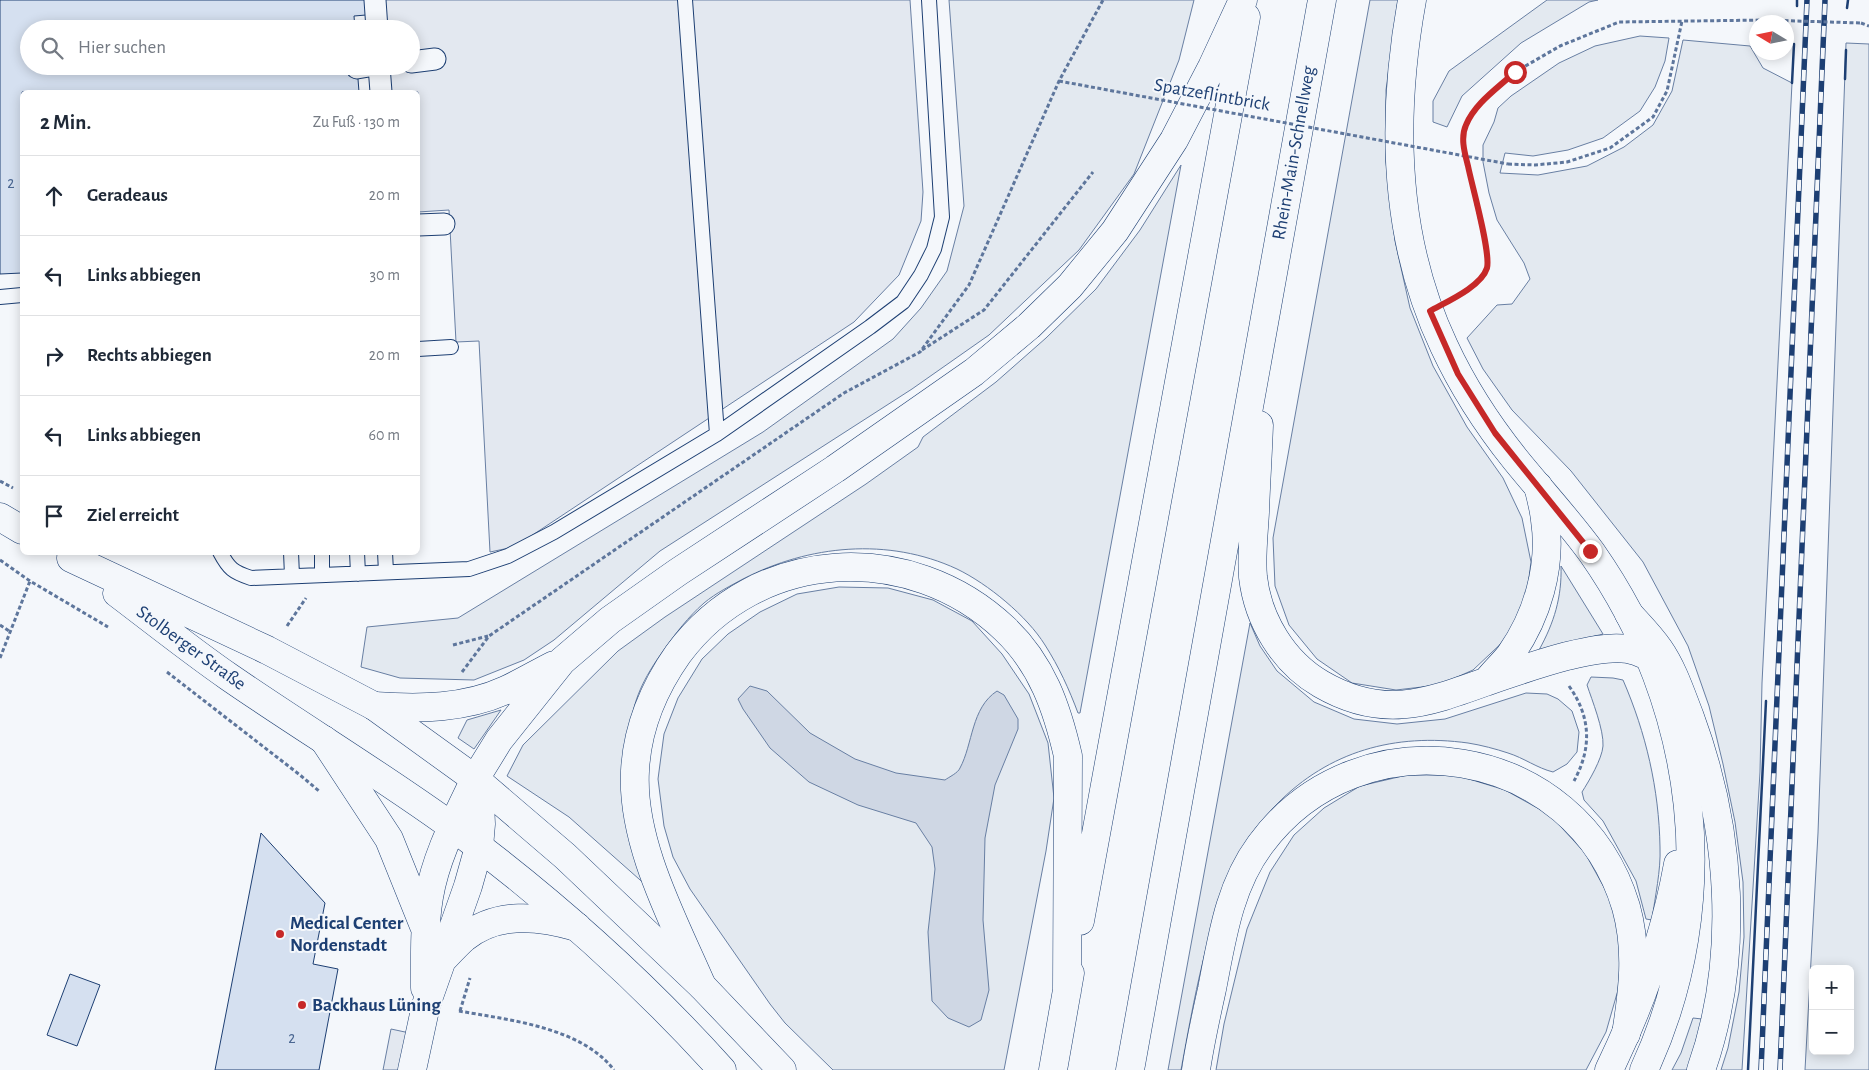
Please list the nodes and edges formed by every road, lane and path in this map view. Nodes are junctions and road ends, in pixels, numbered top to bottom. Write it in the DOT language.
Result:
graph roads {
  1 [pos="375,0"];
  2 [pos="685,0"];
  3 [pos="930,0"];
  4 [pos="1103,0"];
  5 [pos="1243,0"];
  6 [pos="1249,0"];
  7 [pos="1322,0"];
  8 [pos="1412,0"];
  9 [pos="376,20"];
  10 [pos="1682,21"];
  11 [pos="1869,26"];
  12 [pos="435,59"];
  13 [pos="420,61"];
  14 [pos="380,75"];
  15 [pos="381,90"];
  16 [pos="1093,172"];
  17 [pos="444,224"];
  18 [pos="420,225"];
  19 [pos="20,295"];
  20 [pos="0,297"];
  21 [pos="1266,307"];
  22 [pos="1430,311"];
  23 [pos="451,347"];
  24 [pos="420,349"];
  25 [pos="920,352"];
  26 [pos="717,434"];
  27 [pos="1538,486"];
  28 [pos="0,517"];
  29 [pos="20,529"];
  30 [pos="221,555"];
  31 [pos="291,555"];
  32 [pos="322,555"];
  33 [pos="357,555"];
  34 [pos="385,555"];
  35 [pos="66,556"];
  36 [pos="0,560"];
  37 [pos="386,572"];
  38 [pos="358,574"];
  39 [pos="322,575"];
  40 [pos="292,576"];
  41 [pos="30,581"];
  42 [pos="1629,614"];
  43 [pos="0,625"];
  44 [pos="109,627"];
  45 [pos="9,631"];
  46 [pos="488,636"];
  47 [pos="454,645"];
  48 [pos="267,650"];
  49 [pos="1648,656"];
  50 [pos="0,658"];
  51 [pos="562,661"];
  52 [pos="1543,662"];
  53 [pos="163,669"];
  54 [pos="1486,682"];
  55 [pos="374,706"];
  56 [pos="324,740"];
  57 [pos="475,779"];
  58 [pos="321,792"];
  59 [pos="1687,794"];
  60 [pos="1554,803"];
  61 [pos="452,827"];
  62 [pos="478,847"];
  63 [pos="576,927"];
  64 [pos="425,928"];
  65 [pos="442,960"];
  66 [pos="472,970"];
  67 [pos="702,986"];
  68 [pos="1067,991"];
  69 [pos="426,1005"];
  70 [pos="1626,1034"];
  71 [pos="412,1070"];
  72 [pos="614,1070"];
  73 [pos="722,1070"];
  74 [pos="782,1070"];
  75 [pos="1053,1070"];
  76 [pos="1130,1070"];
  77 [pos="1196,1070"];
  78 [pos="1609,1070"];
  79 [pos="1644,1070"];
  80 [pos="1701,1070"];
  1 -- 9 [label="street"];
  2 -- 26 [label="lane"];
  3 -- 26 [label="lane"];
  4 -- 10 [label="path, Spatzeflintbrick, bridge"];
  5 -- 51 [label="main road"];
  6 -- 68 [label="main road"];
  7 -- 21 [label="main road, Rhein-Main-Schnellweg"];
  8 -- 22 [label="main road"];
  10 -- 11 [label="path, bridge"];
  10 -- 22 [label="path"];
  12 -- 13 [label="street"];
  14 -- 15 [label="street"];
  16 -- 25 [label="path"];
  17 -- 18 [label="street"];
  19 -- 20 [label="lane"];
  21 -- 54 [label="main road"];
  21 -- 76 [label="main road"];
  22 -- 27 [label="main road"];
  23 -- 24 [label="lane"];
  26 -- 37 [label="lane"];
  27 -- 42 [label="main road"];
  27 -- 54 [label="main road"];
  28 -- 29 [label="main road"];
  30 -- 40 [label="lane"];
  31 -- 40 [label="lane"];
  32 -- 39 [label="lane"];
  33 -- 38 [label="lane"];
  34 -- 37 [label="lane"];
  35 -- 48 [label="main road"];
  35 -- 56 [label="main road, Stolberger Straße"];
  36 -- 41 [label="path"];
  37 -- 38 [label="lane"];
  38 -- 39 [label="lane"];
  39 -- 40 [label="lane"];
  39 -- 48 [label="path"];
  41 -- 44 [label="path"];
  41 -- 45 [label="path"];
  42 -- 49 [label="main road"];
  42 -- 80 [label="main road"];
  43 -- 45 [label="path"];
  45 -- 50 [label="path"];
  46 -- 47 [label="path"];
  48 -- 55 [label="main road"];
  49 -- 52 [label="main road"];
  49 -- 59 [label="main road"];
  51 -- 55 [label="main road"];
  51 -- 57 [label="main road"];
  52 -- 54 [label="main road"];
  52 -- 60 [label="path"];
  53 -- 58 [label="path"];
  55 -- 57 [label="main road"];
  56 -- 61 [label="main road, Stolberger Straße"];
  56 -- 64 [label="main road, Stolberger Straße"];
  57 -- 61 [label="main road"];
  57 -- 62 [label="main road"];
  57 -- 67 [label="main road"];
  59 -- 70 [label="main road"];
  59 -- 79 [label="main road"];
  60 -- 70 [label="main road"];
  60 -- 77 [label="main road"];
  61 -- 62 [label="main road, Stolberger Straße"];
  61 -- 64 [label="main road"];
  62 -- 63 [label="main road, Stolberger Straße"];
  62 -- 65 [label="main road"];
  63 -- 65 [label="main road"];
  63 -- 73 [label="main road, Stolberger Straße"];
  64 -- 69 [label="main road"];
  65 -- 69 [label="main road"];
  66 -- 72 [label="path"];
  67 -- 68 [label="main road"];
  67 -- 74 [label="main road"];
  68 -- 75 [label="main road"];
  69 -- 71 [label="main road"];
  70 -- 78 [label="main road"];
}
